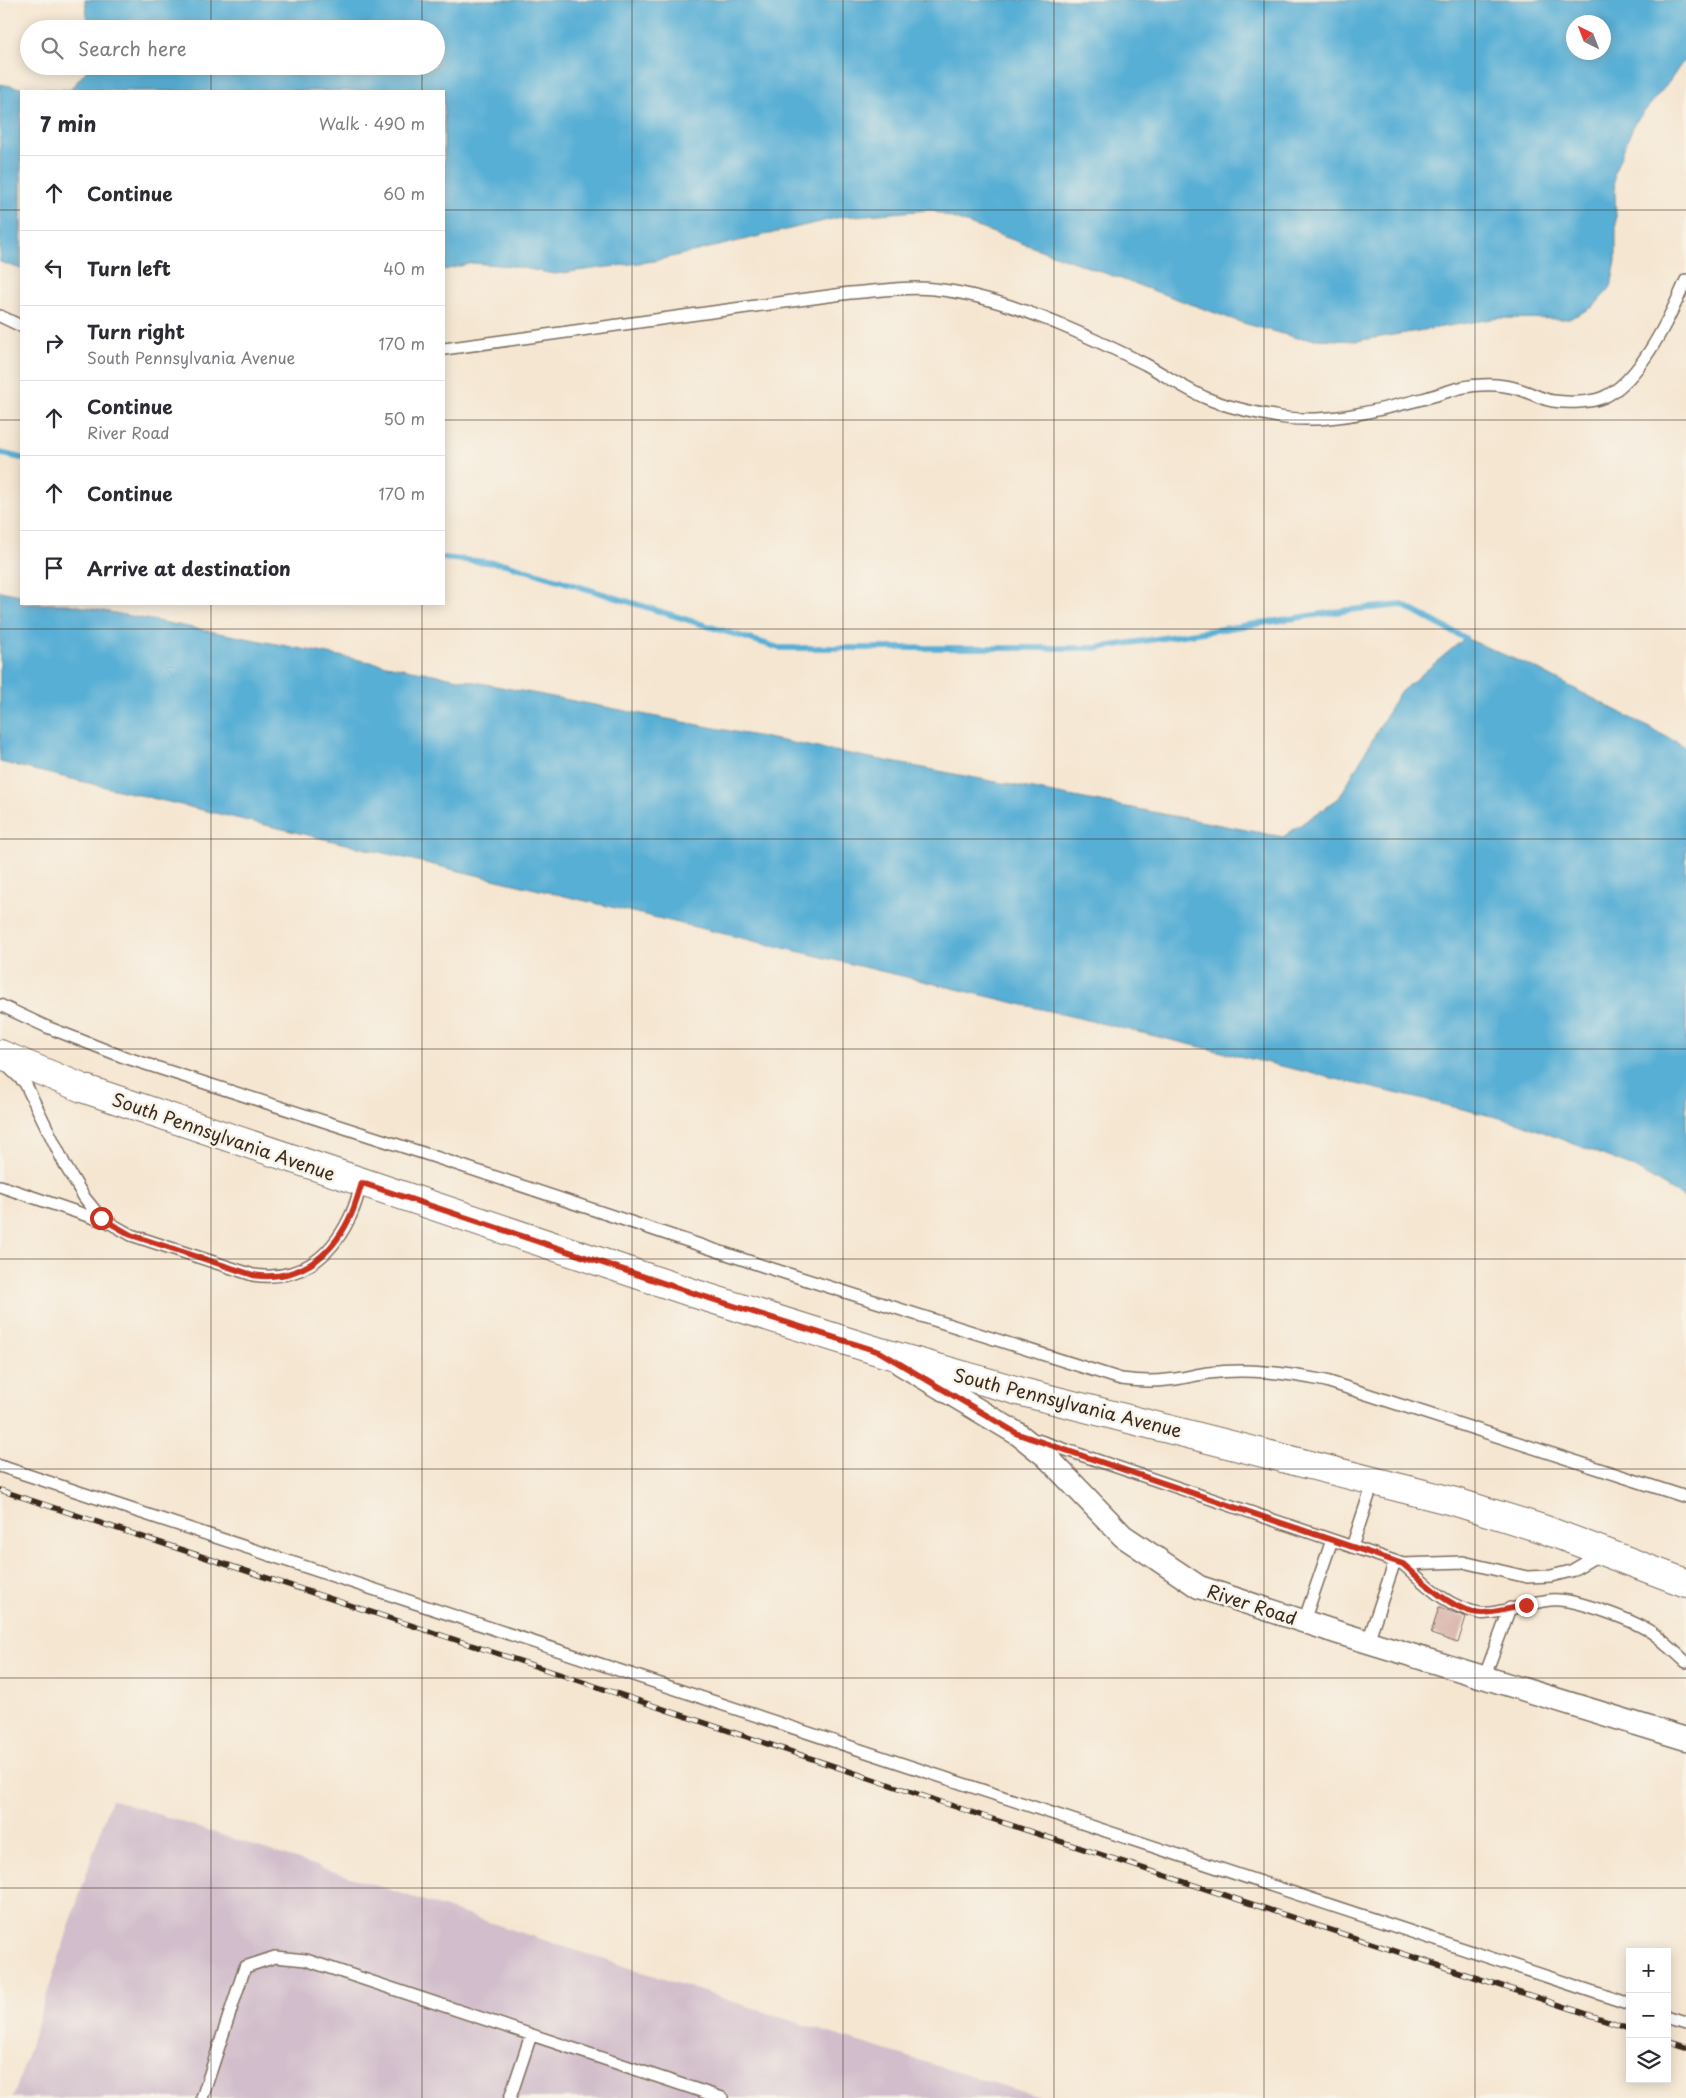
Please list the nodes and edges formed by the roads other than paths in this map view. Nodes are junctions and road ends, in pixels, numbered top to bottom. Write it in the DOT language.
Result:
graph roads {
  1 [pos="1686,280"];
  2 [pos="0,316"];
  3 [pos="20,326"];
  4 [pos="445,349"];
  5 [pos="0,1005"];
  6 [pos="0,1054"];
  7 [pos="0,1060"];
  8 [pos="362,1183"];
  9 [pos="0,1186"];
  10 [pos="111,1224"];
  11 [pos="880,1352"];
  12 [pos="1018,1434"];
  13 [pos="0,1466"];
  14 [pos="1374,1480"];
  15 [pos="1686,1497"];
  16 [pos="1332,1540"];
  17 [pos="1352,1547"];
  18 [pos="1604,1552"];
  19 [pos="1399,1563"];
  20 [pos="1686,1583"];
  21 [pos="1510,1608"];
  22 [pos="1304,1621"];
  23 [pos="1368,1641"];
  24 [pos="1686,1662"];
  25 [pos="1484,1678"];
  26 [pos="1686,1739"];
  27 [pos="1626,2003"];
  28 [pos="1671,2017"];
  29 [pos="1686,2022"];
  30 [pos="532,2035"];
  31 [pos="202,2098"];
  32 [pos="510,2098"];
  33 [pos="722,2098"];
  1 -- 4 [label="lane"];
  2 -- 3 [label="lane"];
  5 -- 15 [label="lane"];
  6 -- 8 [label="street, South Pennsylvania Avenue"];
  7 -- 10 [label="lane"];
  8 -- 10 [label="lane"];
  8 -- 11 [label="street, South Pennsylvania Avenue"];
  9 -- 10 [label="lane"];
  11 -- 12 [label="street, River Road"];
  11 -- 14 [label="street, South Pennsylvania Avenue"];
  12 -- 16 [label="lane"];
  12 -- 22 [label="street, River Road"];
  13 -- 27 [label="lane"];
  14 -- 17 [label="lane"];
  14 -- 18 [label="street, South Pennsylvania Avenue"];
  16 -- 17 [label="lane"];
  16 -- 22 [label="lane"];
  17 -- 19 [label="lane"];
  18 -- 19 [label="lane"];
  18 -- 20 [label="street, South Pennsylvania Avenue"];
  19 -- 21 [label="lane"];
  19 -- 23 [label="lane"];
  21 -- 24 [label="lane"];
  21 -- 25 [label="lane"];
  22 -- 23 [label="street, River Road"];
  23 -- 25 [label="street, River Road"];
  25 -- 26 [label="street, River Road"];
  28 -- 29 [label="lane"];
  30 -- 31 [label="lane"];
  30 -- 32 [label="lane"];
  30 -- 33 [label="lane"];
}
